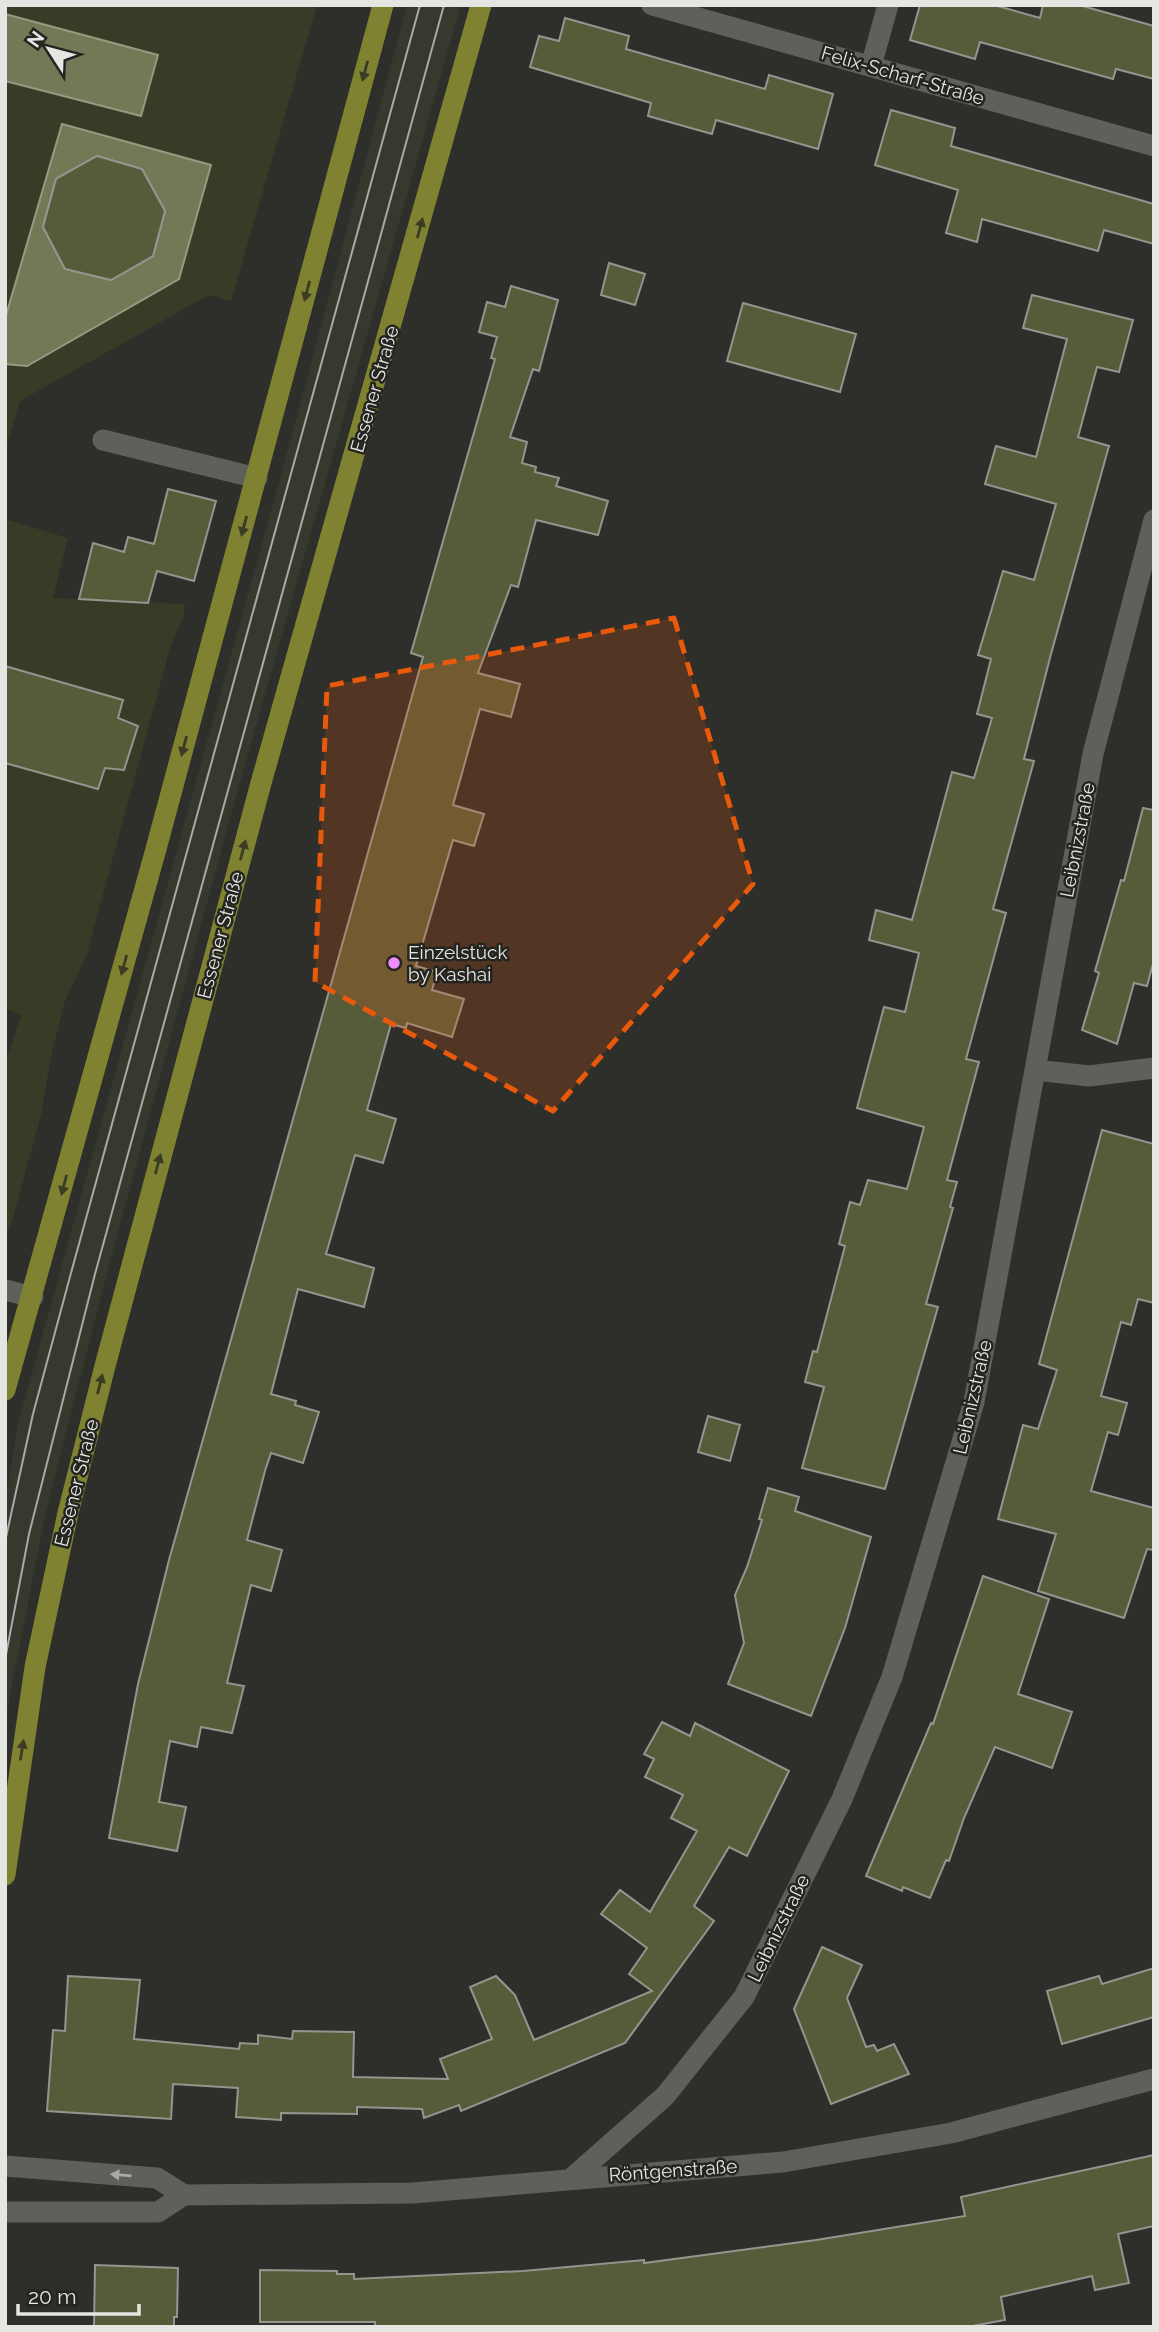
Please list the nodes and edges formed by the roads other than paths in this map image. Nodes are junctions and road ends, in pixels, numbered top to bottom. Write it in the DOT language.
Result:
graph roads {
  1 [pos="383,5"];
  2 [pos="481,5"];
  3 [pos="652,5"];
  4 [pos="888,5"];
  5 [pos="871,66"];
  6 [pos="1154,146"];
  7 [pos="103,440"];
  8 [pos="257,478"];
  9 [pos="1154,520"];
  10 [pos="1154,1068"];
  11 [pos="1035,1070"];
  12 [pos="5,1290"];
  13 [pos="33,1297"];
  14 [pos="5,1390"];
  15 [pos="5,1875"];
  16 [pos="1154,2080"];
  17 [pos="5,2166"];
  18 [pos="572,2178"];
  19 [pos="184,2195"];
  20 [pos="5,2212"];
  1 -- 8 [label="main road, one-way"];
  15 -- 2 [label="main road, Essener Straße, one-way"];
  3 -- 5 [label="street, Felix-Scharf-Straße"];
  4 -- 5 [label="street"];
  5 -- 6 [label="street, Felix-Scharf-Straße"];
  7 -- 8 [label="street"];
  8 -- 13 [label="main road, one-way"];
  9 -- 11 [label="street, Leibnizstraße"];
  10 -- 11 [label="street"];
  11 -- 18 [label="street, Leibnizstraße"];
  12 -- 13 [label="street"];
  13 -- 14 [label="main road"];
  16 -- 18 [label="street, Röntgenstraße"];
  19 -- 17 [label="street, one-way"];
  18 -- 19 [label="street, Röntgenstraße"];
  19 -- 20 [label="street"];
}
